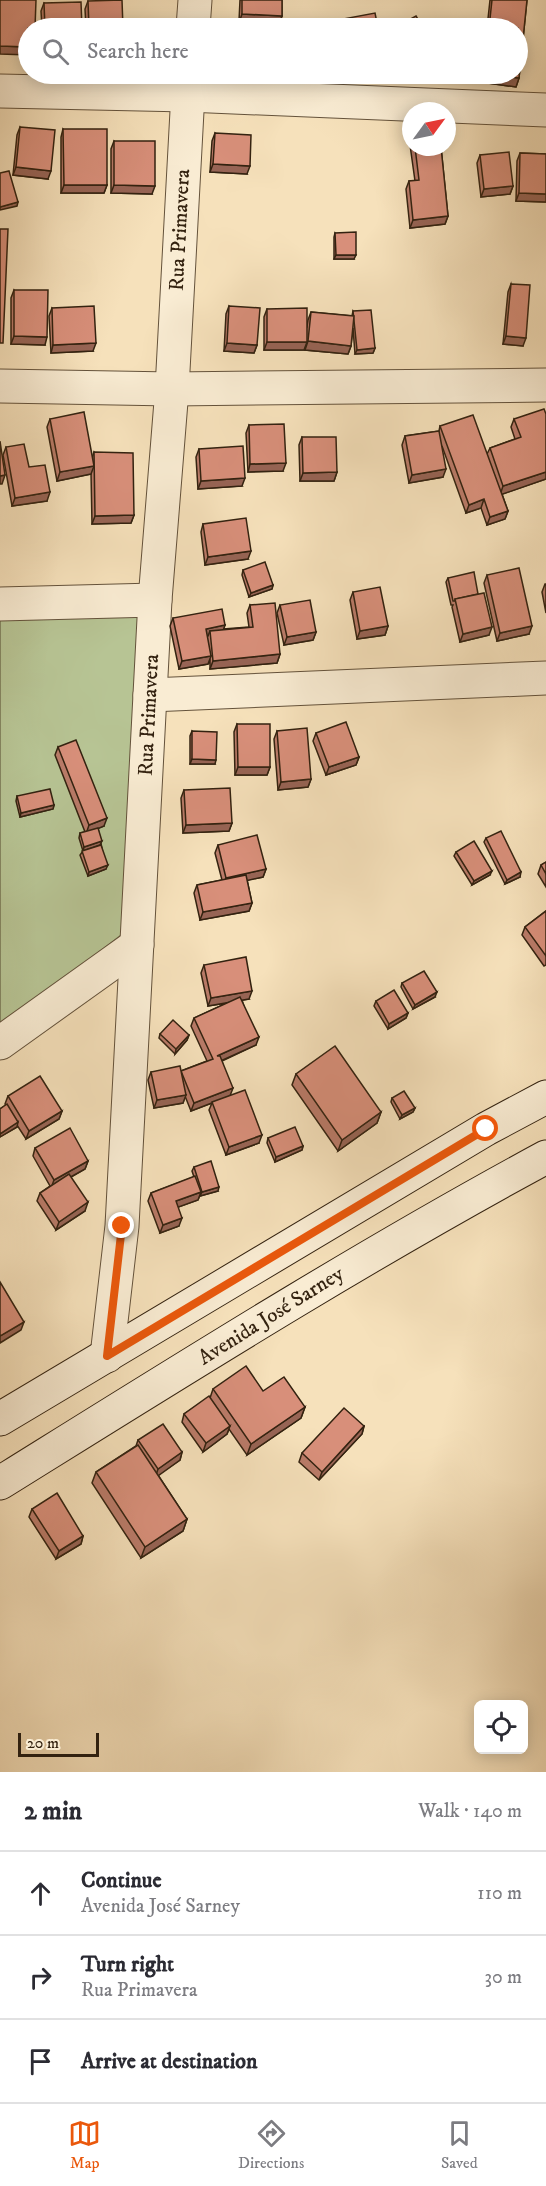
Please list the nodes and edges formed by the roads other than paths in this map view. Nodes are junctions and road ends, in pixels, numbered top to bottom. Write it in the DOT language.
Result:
graph roads {
  1 [pos="195,0"];
  2 [pos="194,18"];
  3 [pos="188,84"];
  4 [pos="0,91"];
  5 [pos="546,110"];
  6 [pos="546,385"];
  7 [pos="0,386"];
  8 [pos="172,389"];
  9 [pos="155,600"];
  10 [pos="0,604"];
  11 [pos="546,678"];
  12 [pos="150,695"];
  13 [pos="137,945"];
  14 [pos="0,1043"];
  15 [pos="544,1094"];
  16 [pos="546,1157"];
  17 [pos="107,1356"];
  18 [pos="0,1419"];
  19 [pos="0,1483"];
  1 -- 2 [label="street"];
  3 -- 4 [label="street"];
  3 -- 5 [label="street"];
  3 -- 8 [label="street, Rua Primavera"];
  6 -- 8 [label="street"];
  7 -- 8 [label="street"];
  8 -- 9 [label="street, Rua Primavera"];
  9 -- 10 [label="street"];
  9 -- 12 [label="street, Rua Primavera"];
  11 -- 12 [label="street"];
  12 -- 13 [label="street, Rua Primavera"];
  13 -- 14 [label="street"];
  13 -- 17 [label="street, Rua Primavera"];
  15 -- 17 [label="street"];
  16 -- 19 [label="street, Avenida José Sarney"];
  17 -- 18 [label="street"];
}
